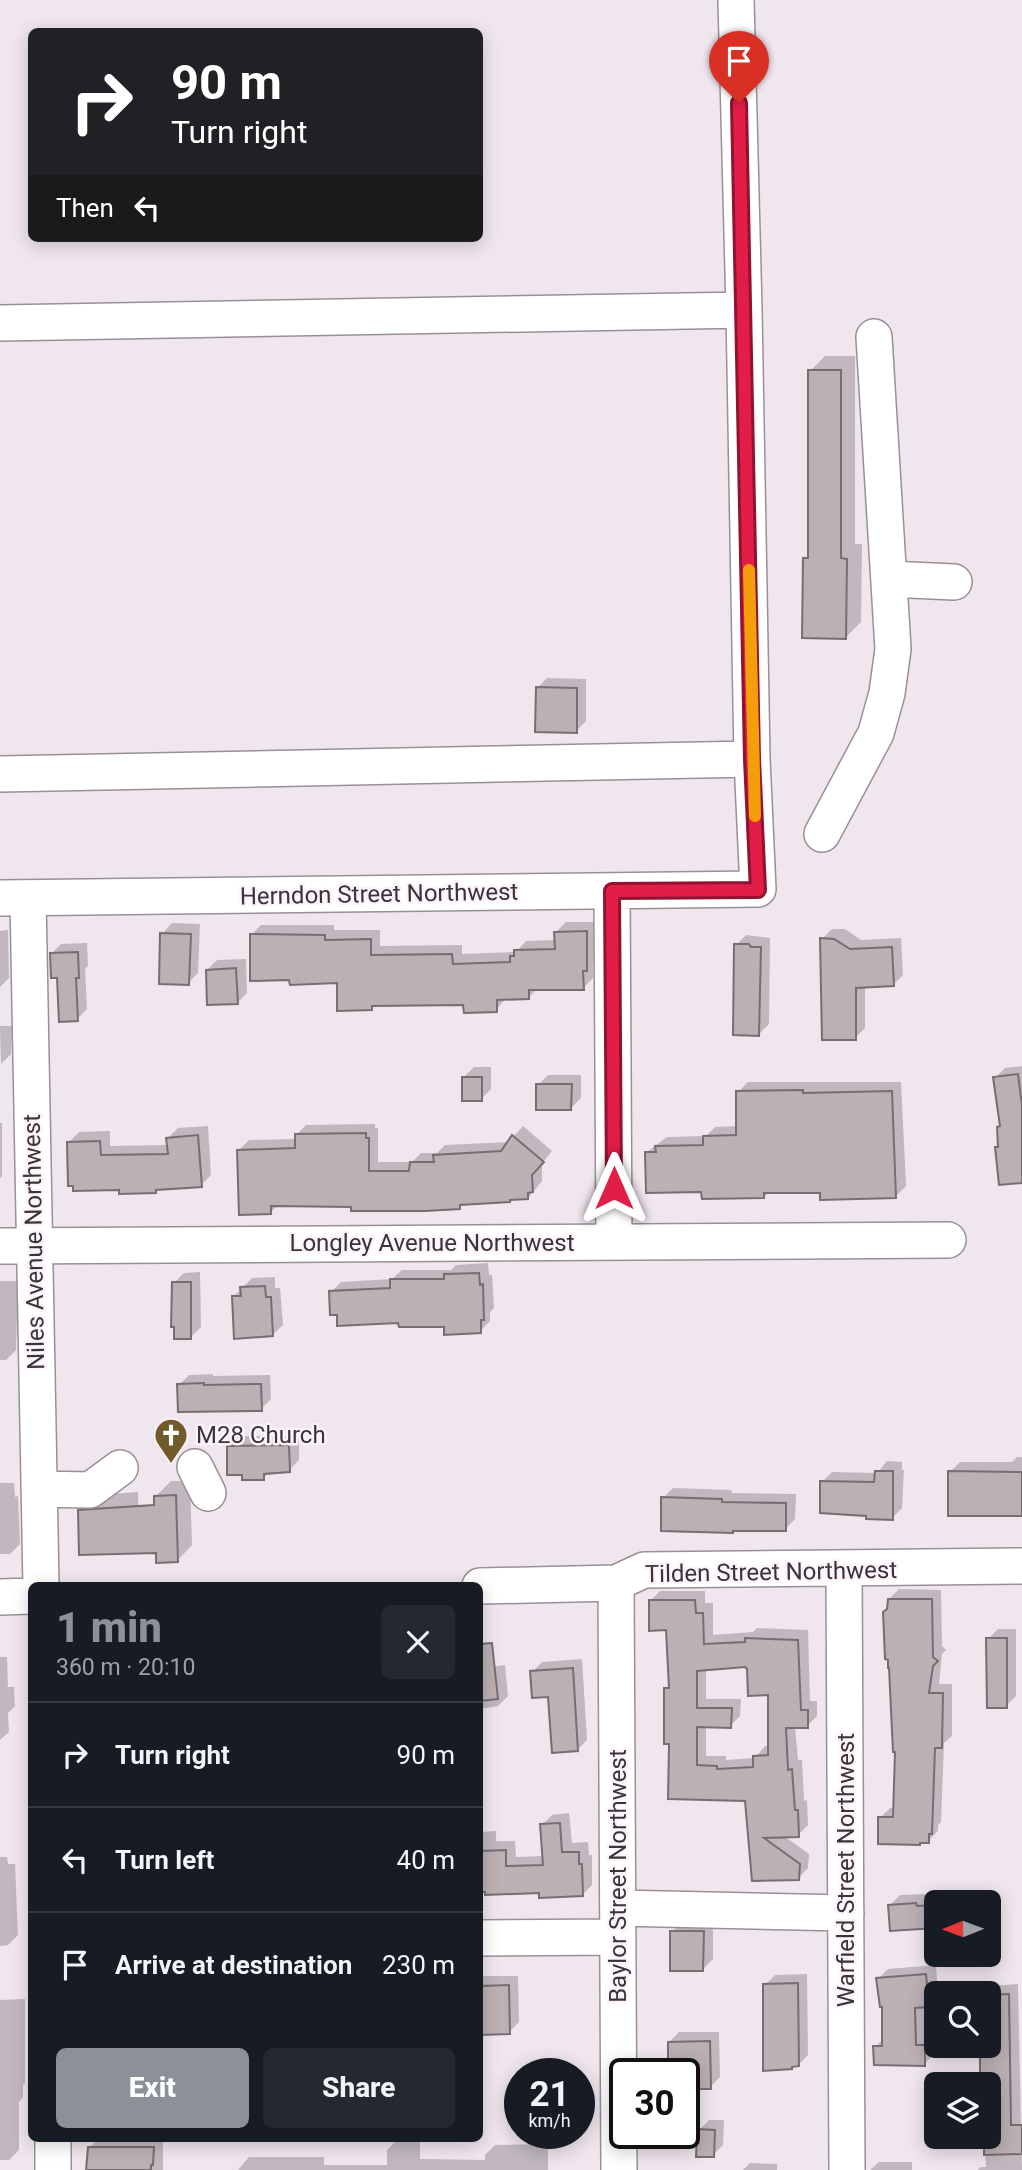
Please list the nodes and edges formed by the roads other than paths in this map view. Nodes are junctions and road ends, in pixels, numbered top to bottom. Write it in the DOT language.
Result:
graph roads {
  1 [pos="736,0"];
  2 [pos="744,310"];
  3 [pos="0,323"];
  4 [pos="874,337"];
  5 [pos="889,579"];
  6 [pos="954,582"];
  7 [pos="752,759"];
  8 [pos="0,774"];
  9 [pos="822,834"];
  10 [pos="612,891"];
  11 [pos="14,898"];
  12 [pos="948,1240"];
  13 [pos="614,1242"];
  14 [pos="0,1246"];
  15 [pos="34,1246"];
  16 [pos="120,1468"];
  17 [pos="39,1489"];
  18 [pos="1022,1566"];
  19 [pos="844,1569"];
  20 [pos="41,1582"];
  21 [pos="616,1583"];
  22 [pos="483,1586"];
  23 [pos="28,1596"];
  24 [pos="0,1597"];
  25 [pos="846,1913"];
  26 [pos="618,1922"];
  27 [pos="483,1938"];
  28 [pos="52,2142"];
  29 [pos="53,2170"];
  30 [pos="619,2170"];
  31 [pos="847,2170"];
  1 -- 2 [label="street"];
  2 -- 3 [label="street"];
  2 -- 7 [label="street"];
  4 -- 5 [label="street"];
  5 -- 6 [label="street"];
  5 -- 9 [label="street"];
  7 -- 8 [label="street"];
  7 -- 10 [label="street, Herndon Street Northwest"];
  10 -- 11 [label="street, Herndon Street Northwest"];
  10 -- 13 [label="street"];
  11 -- 15 [label="street, Niles Avenue Northwest"];
  12 -- 13 [label="street, Longley Avenue Northwest"];
  13 -- 15 [label="street, Longley Avenue Northwest"];
  14 -- 15 [label="street, Longley Avenue Northwest"];
  15 -- 17 [label="street, Niles Avenue Northwest"];
  16 -- 17 [label="street"];
  17 -- 20 [label="street, Niles Avenue Northwest"];
  18 -- 19 [label="street, Tilden Street Northwest"];
  19 -- 21 [label="street, Tilden Street Northwest"];
  19 -- 25 [label="street, Warfield Street Northwest"];
  21 -- 22 [label="street, Tilden Street Northwest"];
  21 -- 26 [label="street, Baylor Street Northwest"];
  23 -- 24 [label="street"];
  25 -- 26 [label="street"];
  25 -- 31 [label="street, Warfield Street Northwest"];
  26 -- 27 [label="street"];
  26 -- 30 [label="street, Baylor Street Northwest"];
  28 -- 29 [label="street"];
}
